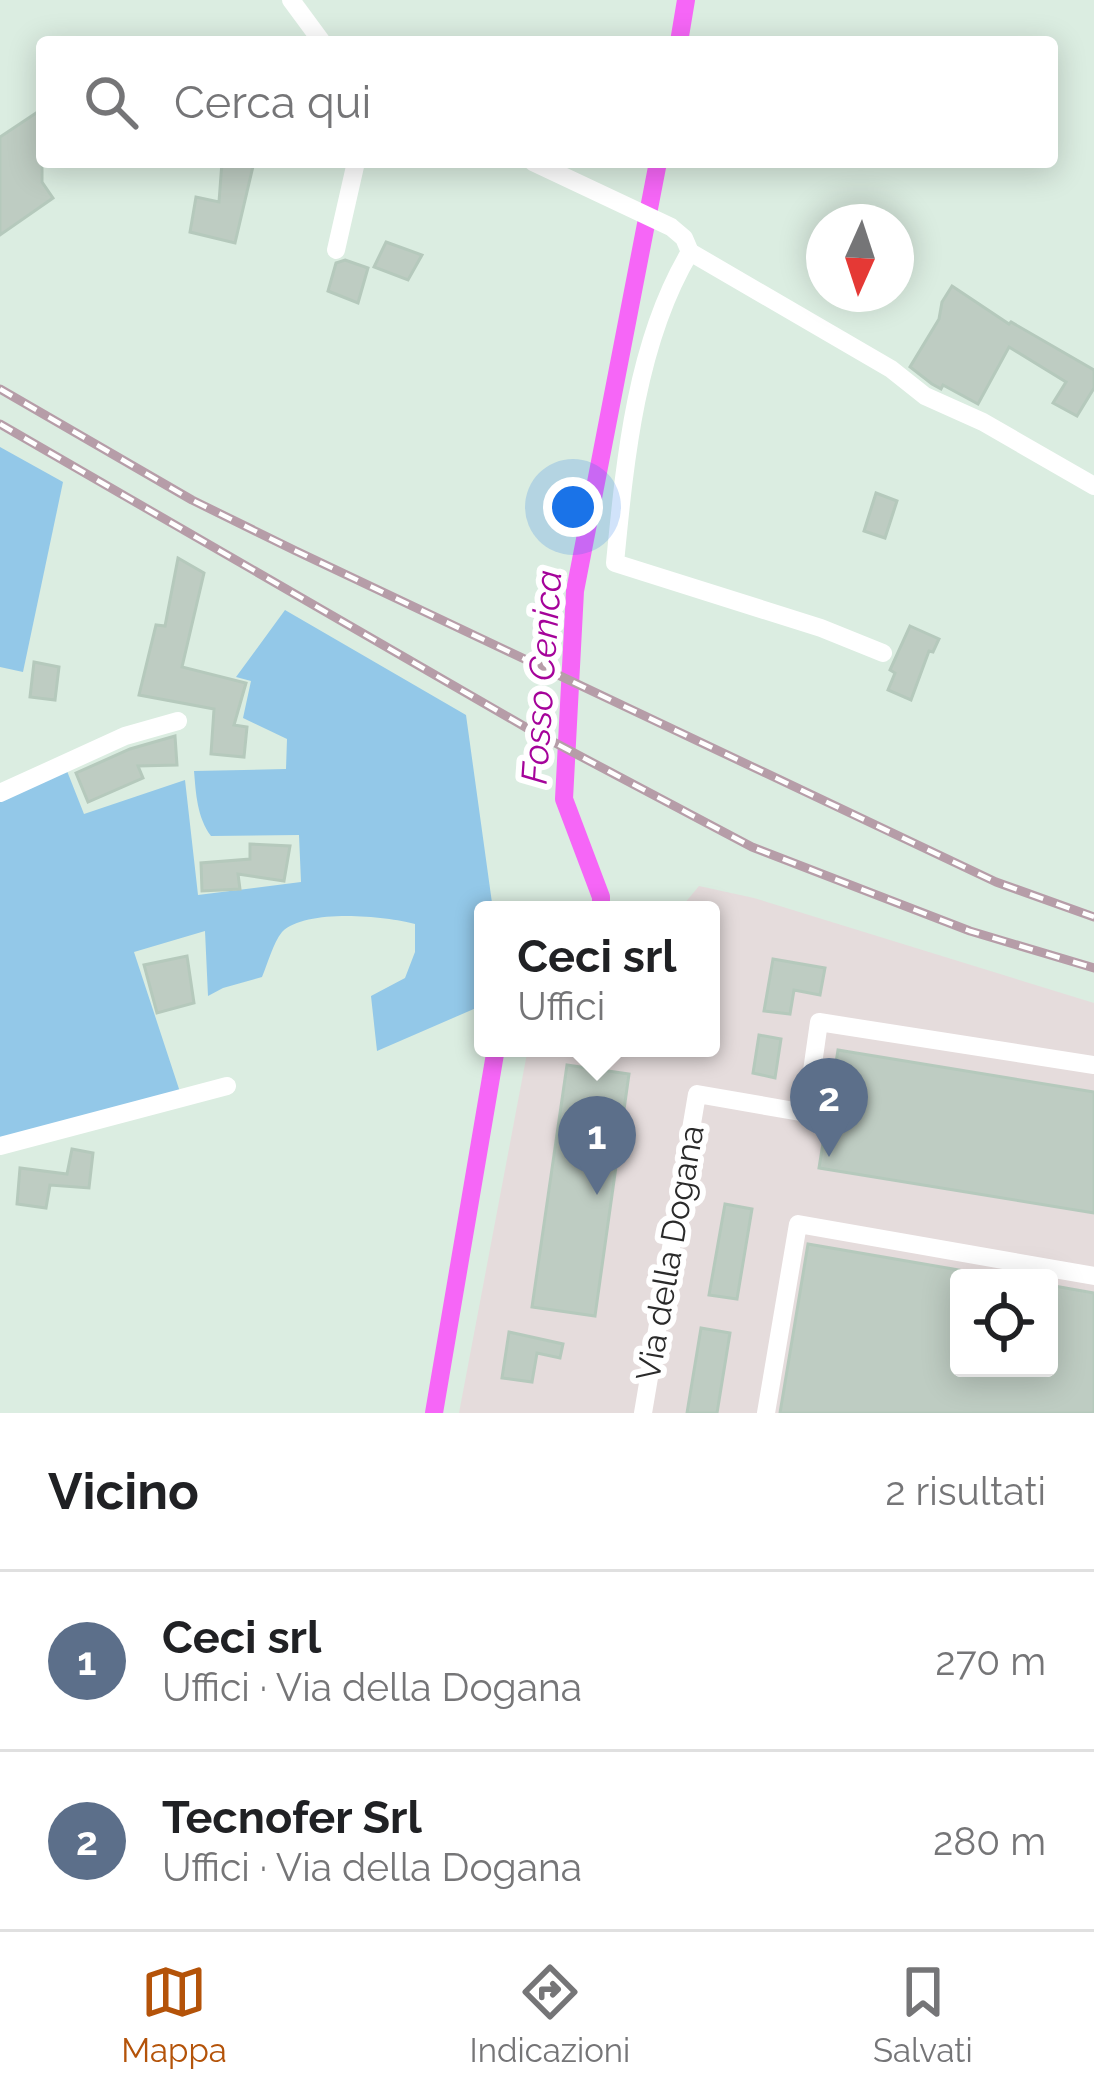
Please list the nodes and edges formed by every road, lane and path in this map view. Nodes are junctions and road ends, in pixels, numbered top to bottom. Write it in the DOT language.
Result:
graph roads {
  1 [pos="291,0"];
  2 [pos="318,36"];
  3 [pos="355,168"];
  4 [pos="545,168"];
  5 [pos="336,250"];
  6 [pos="689,252"];
  7 [pos="1094,486"];
  8 [pos="883,653"];
  9 [pos="178,721"];
  10 [pos="0,793"];
  11 [pos="1094,1065"];
  12 [pos="227,1086"];
  13 [pos="0,1146"];
  14 [pos="1094,1276"];
  15 [pos="643,1413"];
  16 [pos="766,1413"];
  1 -- 2 [label="street"];
  3 -- 5 [label="street"];
  4 -- 6 [label="street"];
  6 -- 7 [label="street"];
  6 -- 8 [label="street"];
  9 -- 10 [label="street"];
  11 -- 15 [label="street, Via della Dogana"];
  12 -- 13 [label="street"];
  14 -- 16 [label="street"];
}
